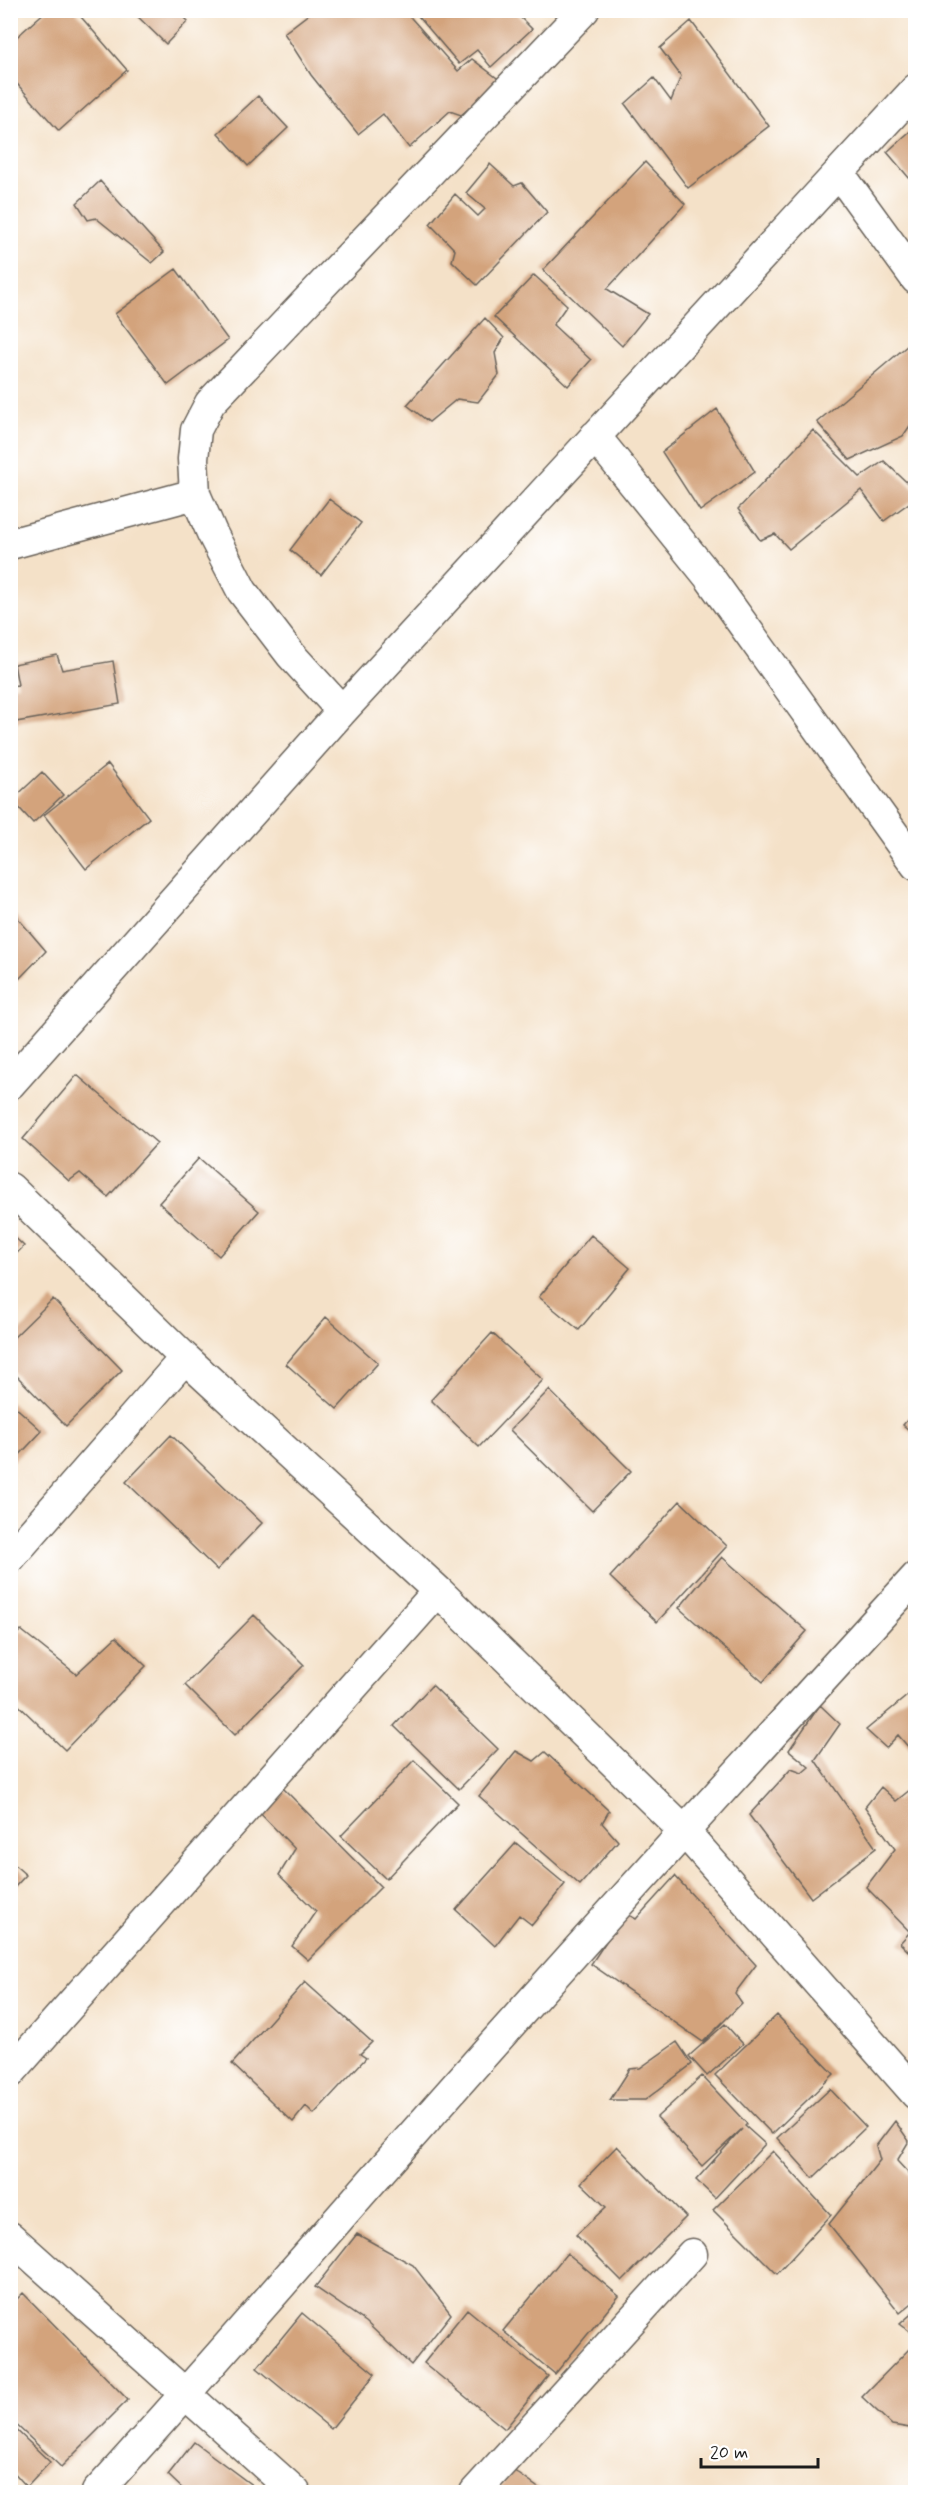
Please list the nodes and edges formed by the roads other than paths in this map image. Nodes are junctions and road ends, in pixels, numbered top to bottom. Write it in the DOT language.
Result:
graph roads {
  1 [pos="584,10"];
  2 [pos="915,89"];
  3 [pos="839,173"];
  4 [pos="915,279"];
  5 [pos="595,436"];
  6 [pos="195,494"];
  7 [pos="10,544"];
  8 [pos="342,711"];
  9 [pos="915,865"];
  10 [pos="10,1084"];
  11 [pos="10,1188"];
  12 [pos="185,1358"];
  13 [pos="10,1558"];
  14 [pos="915,1577"];
  15 [pos="438,1591"];
  16 [pos="684,1831"];
  17 [pos="15,2059"];
  18 [pos="915,2094"];
  19 [pos="10,2237"];
  20 [pos="692,2254"];
  21 [pos="187,2394"];
  22 [pos="97,2493"];
  23 [pos="295,2493"];
  24 [pos="475,2493"];
  1 -- 6 [label="street"];
  2 -- 3 [label="street"];
  3 -- 4 [label="street"];
  3 -- 5 [label="street"];
  5 -- 8 [label="street"];
  5 -- 9 [label="street"];
  6 -- 7 [label="street"];
  6 -- 8 [label="street"];
  8 -- 10 [label="street"];
  11 -- 12 [label="street"];
  12 -- 13 [label="street"];
  12 -- 15 [label="street"];
  14 -- 16 [label="street"];
  15 -- 16 [label="street"];
  15 -- 17 [label="street"];
  16 -- 18 [label="street"];
  16 -- 21 [label="street"];
  19 -- 21 [label="street"];
  20 -- 24 [label="street"];
  21 -- 22 [label="street"];
  21 -- 23 [label="street"];
}
